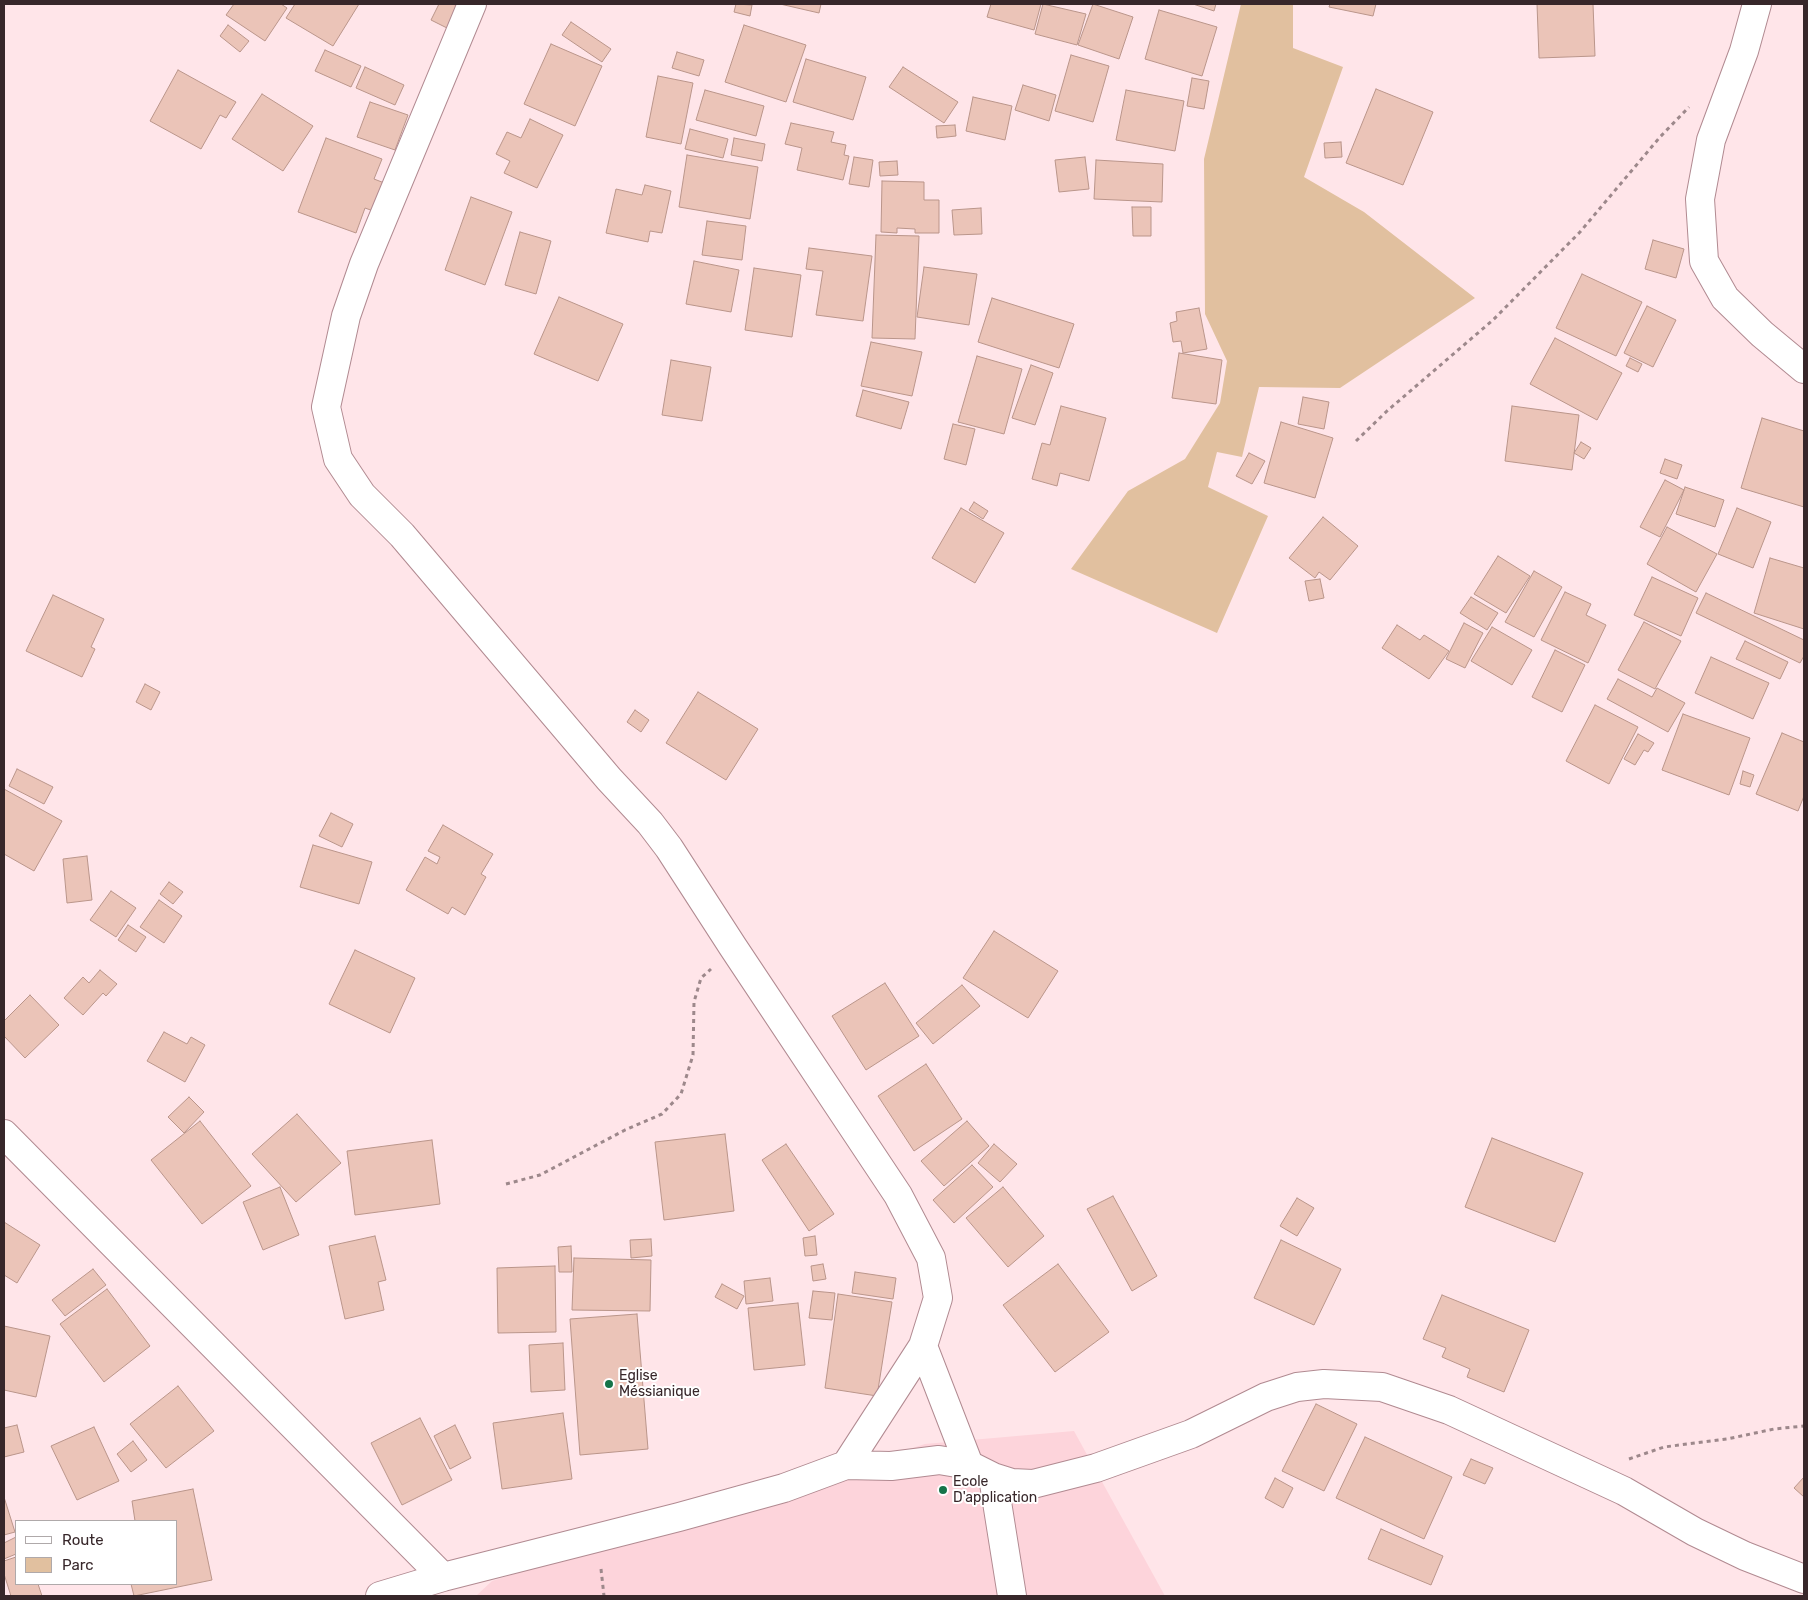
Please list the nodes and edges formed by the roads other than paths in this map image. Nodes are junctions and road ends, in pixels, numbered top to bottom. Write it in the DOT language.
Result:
graph roads {
  1 [pos="472,4"];
  2 [pos="1757,4"];
  3 [pos="1804,369"];
  4 [pos="4,1134"];
  5 [pos="923,1346"];
  6 [pos="846,1465"];
  7 [pos="981,1471"];
  8 [pos="443,1577"];
  9 [pos="1804,1579"];
  10 [pos="380,1596"];
  11 [pos="1012,1596"];
  1 -- 5 [label="street"];
  2 -- 3 [label="street"];
  4 -- 8 [label="street"];
  5 -- 6 [label="street"];
  5 -- 7 [label="street"];
  6 -- 7 [label="street"];
  6 -- 8 [label="street"];
  7 -- 9 [label="street"];
  7 -- 11 [label="street"];
  8 -- 10 [label="street"];
}
